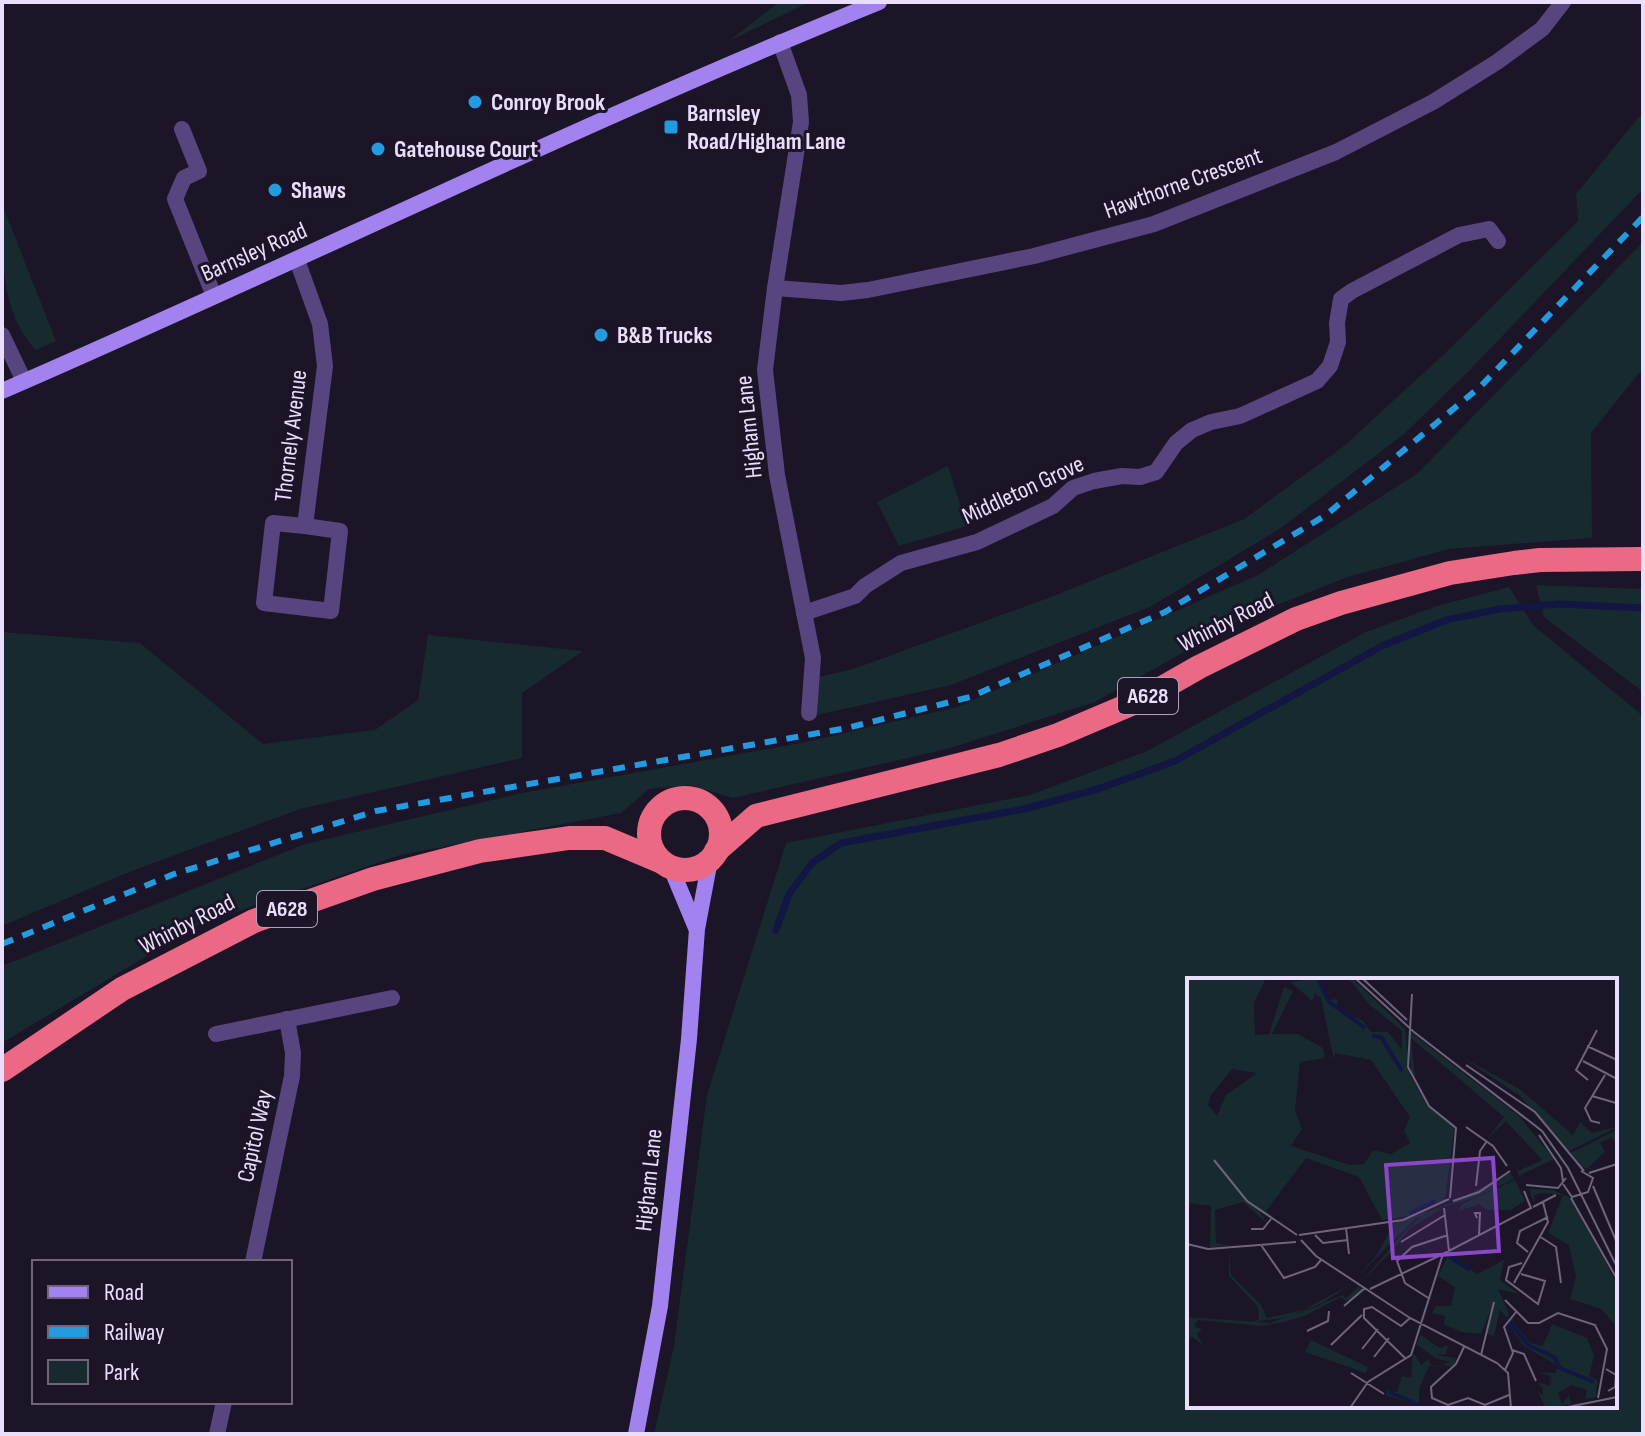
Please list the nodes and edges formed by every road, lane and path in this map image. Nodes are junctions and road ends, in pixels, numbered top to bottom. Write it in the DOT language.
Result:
graph roads {
  1 [pos="877,2"];
  2 [pos="1563,2"];
  3 [pos="780,42"];
  4 [pos="182,129"];
  5 [pos="1498,241"];
  6 [pos="297,260"];
  7 [pos="775,288"];
  8 [pos="214,296"];
  9 [pos="2,335"];
  10 [pos="24,381"];
  11 [pos="2,391"];
  12 [pos="305,526"];
  13 [pos="1643,559"];
  14 [pos="804,613"];
  15 [pos="809,713"];
  16 [pos="695,800"];
  17 [pos="657,811"];
  18 [pos="756,816"];
  19 [pos="605,838"];
  20 [pos="713,856"];
  21 [pos="666,865"];
  22 [pos="697,929"];
  23 [pos="392,998"];
  24 [pos="287,1019"];
  25 [pos="216,1034"];
  26 [pos="2,1070"];
  27 [pos="253,1260"];
  28 [pos="224,1404"];
  29 [pos="217,1434"];
  30 [pos="636,1434"];
  1 -- 3 [label="main road, Barnsley Road"];
  2 -- 7 [label="street, Hawthorne Crescent"];
  3 -- 6 [label="main road, Barnsley Road"];
  3 -- 7 [label="street, Higham Lane"];
  4 -- 8 [label="street"];
  5 -- 14 [label="street, Middleton Grove"];
  6 -- 8 [label="main road, Barnsley Road"];
  6 -- 12 [label="street, Thornely Avenue"];
  7 -- 14 [label="street, Higham Lane"];
  8 -- 10 [label="main road, Barnsley Road"];
  9 -- 10 [label="street"];
  10 -- 11 [label="main road, Barnsley Road"];
  12 -- 12 [label="street, Thornely Avenue"];
  13 -- 18 [label="highway, Whinby Road / A628"];
  14 -- 15 [label="street, Higham Lane"];
  16 -- 17 [label="highway, Whinby Road / A628"];
  16 -- 18 [label="highway, Whinby Road / A628"];
  16 -- 20 [label="highway"];
  17 -- 19 [label="highway, Whinby Road / A628"];
  17 -- 21 [label="highway"];
  18 -- 20 [label="highway, Whinby Road / A628"];
  19 -- 21 [label="highway, Whinby Road / A628"];
  19 -- 26 [label="highway, Whinby Road / A628"];
  20 -- 21 [label="highway, Whinby Road / A628"];
  20 -- 22 [label="main road, Higham Lane"];
  21 -- 22 [label="main road, Higham Lane"];
  22 -- 30 [label="main road, Higham Lane"];
  23 -- 24 [label="street"];
  24 -- 25 [label="street"];
  24 -- 27 [label="street, Capitol Way"];
  28 -- 29 [label="street"];
}
